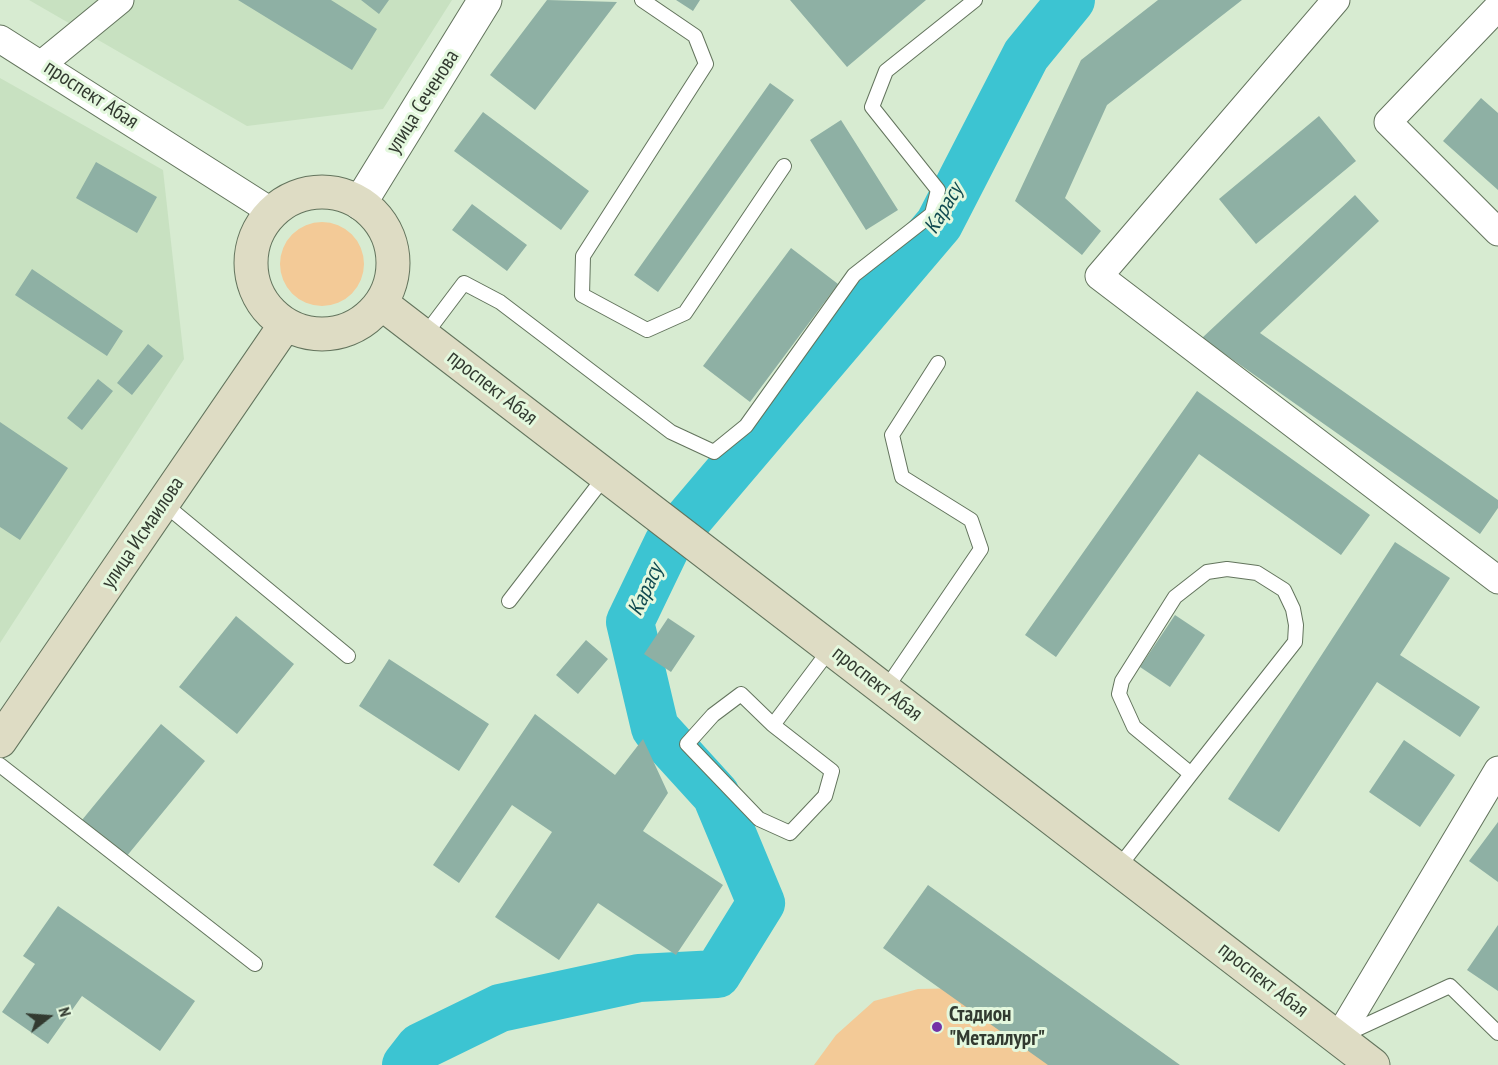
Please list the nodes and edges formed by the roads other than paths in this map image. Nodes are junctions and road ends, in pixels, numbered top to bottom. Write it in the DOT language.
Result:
graph roads {
  1 [pos="120,0"];
  2 [pos="485,0"];
  3 [pos="642,0"];
  4 [pos="975,0"];
  5 [pos="1336,0"];
  6 [pos="1498,7"];
  7 [pos="0,39"];
  8 [pos="42,63"];
  9 [pos="784,166"];
  10 [pos="360,203"];
  11 [pos="272,212"];
  12 [pos="1498,232"];
  13 [pos="381,303"];
  14 [pos="285,325"];
  15 [pos="424,336"];
  16 [pos="938,363"];
  17 [pos="606,475"];
  18 [pos="163,503"];
  19 [pos="1498,580"];
  20 [pos="509,601"];
  21 [pos="831,648"];
  22 [pos="348,656"];
  23 [pos="885,690"];
  24 [pos="773,725"];
  25 [pos="0,741"];
  26 [pos="0,765"];
  27 [pos="1498,771"];
  28 [pos="1191,774"];
  29 [pos="1118,868"];
  30 [pos="255,964"];
  31 [pos="1498,1033"];
  32 [pos="1338,1038"];
  33 [pos="1373,1065"];
  1 -- 8 [label="street"];
  2 -- 10 [label="street, улица Сеченова"];
  3 -- 9 [label="lane"];
  4 -- 15 [label="lane"];
  5 -- 19 [label="street"];
  6 -- 12 [label="street"];
  7 -- 8 [label="street, проспект Абая"];
  8 -- 11 [label="street, проспект Абая"];
  10 -- 11 [label="main road"];
  10 -- 13 [label="main road"];
  11 -- 14 [label="main road"];
  13 -- 14 [label="main road"];
  13 -- 15 [label="main road, проспект Абая"];
  14 -- 18 [label="main road, улица Исмаилова"];
  15 -- 17 [label="main road, проспект Абая"];
  16 -- 23 [label="lane"];
  17 -- 20 [label="lane"];
  17 -- 21 [label="main road, проспект Абая"];
  18 -- 22 [label="lane"];
  18 -- 25 [label="main road, улица Исмаилова"];
  21 -- 23 [label="main road, проспект Абая"];
  21 -- 24 [label="lane"];
  23 -- 29 [label="main road, проспект Абая"];
  24 -- 24 [label="lane"];
  26 -- 30 [label="lane"];
  27 -- 32 [label="street"];
  28 -- 28 [label="lane"];
  28 -- 29 [label="lane"];
  29 -- 32 [label="main road, проспект Абая"];
  31 -- 32 [label="lane"];
  32 -- 33 [label="main road, проспект Абая"];
}
